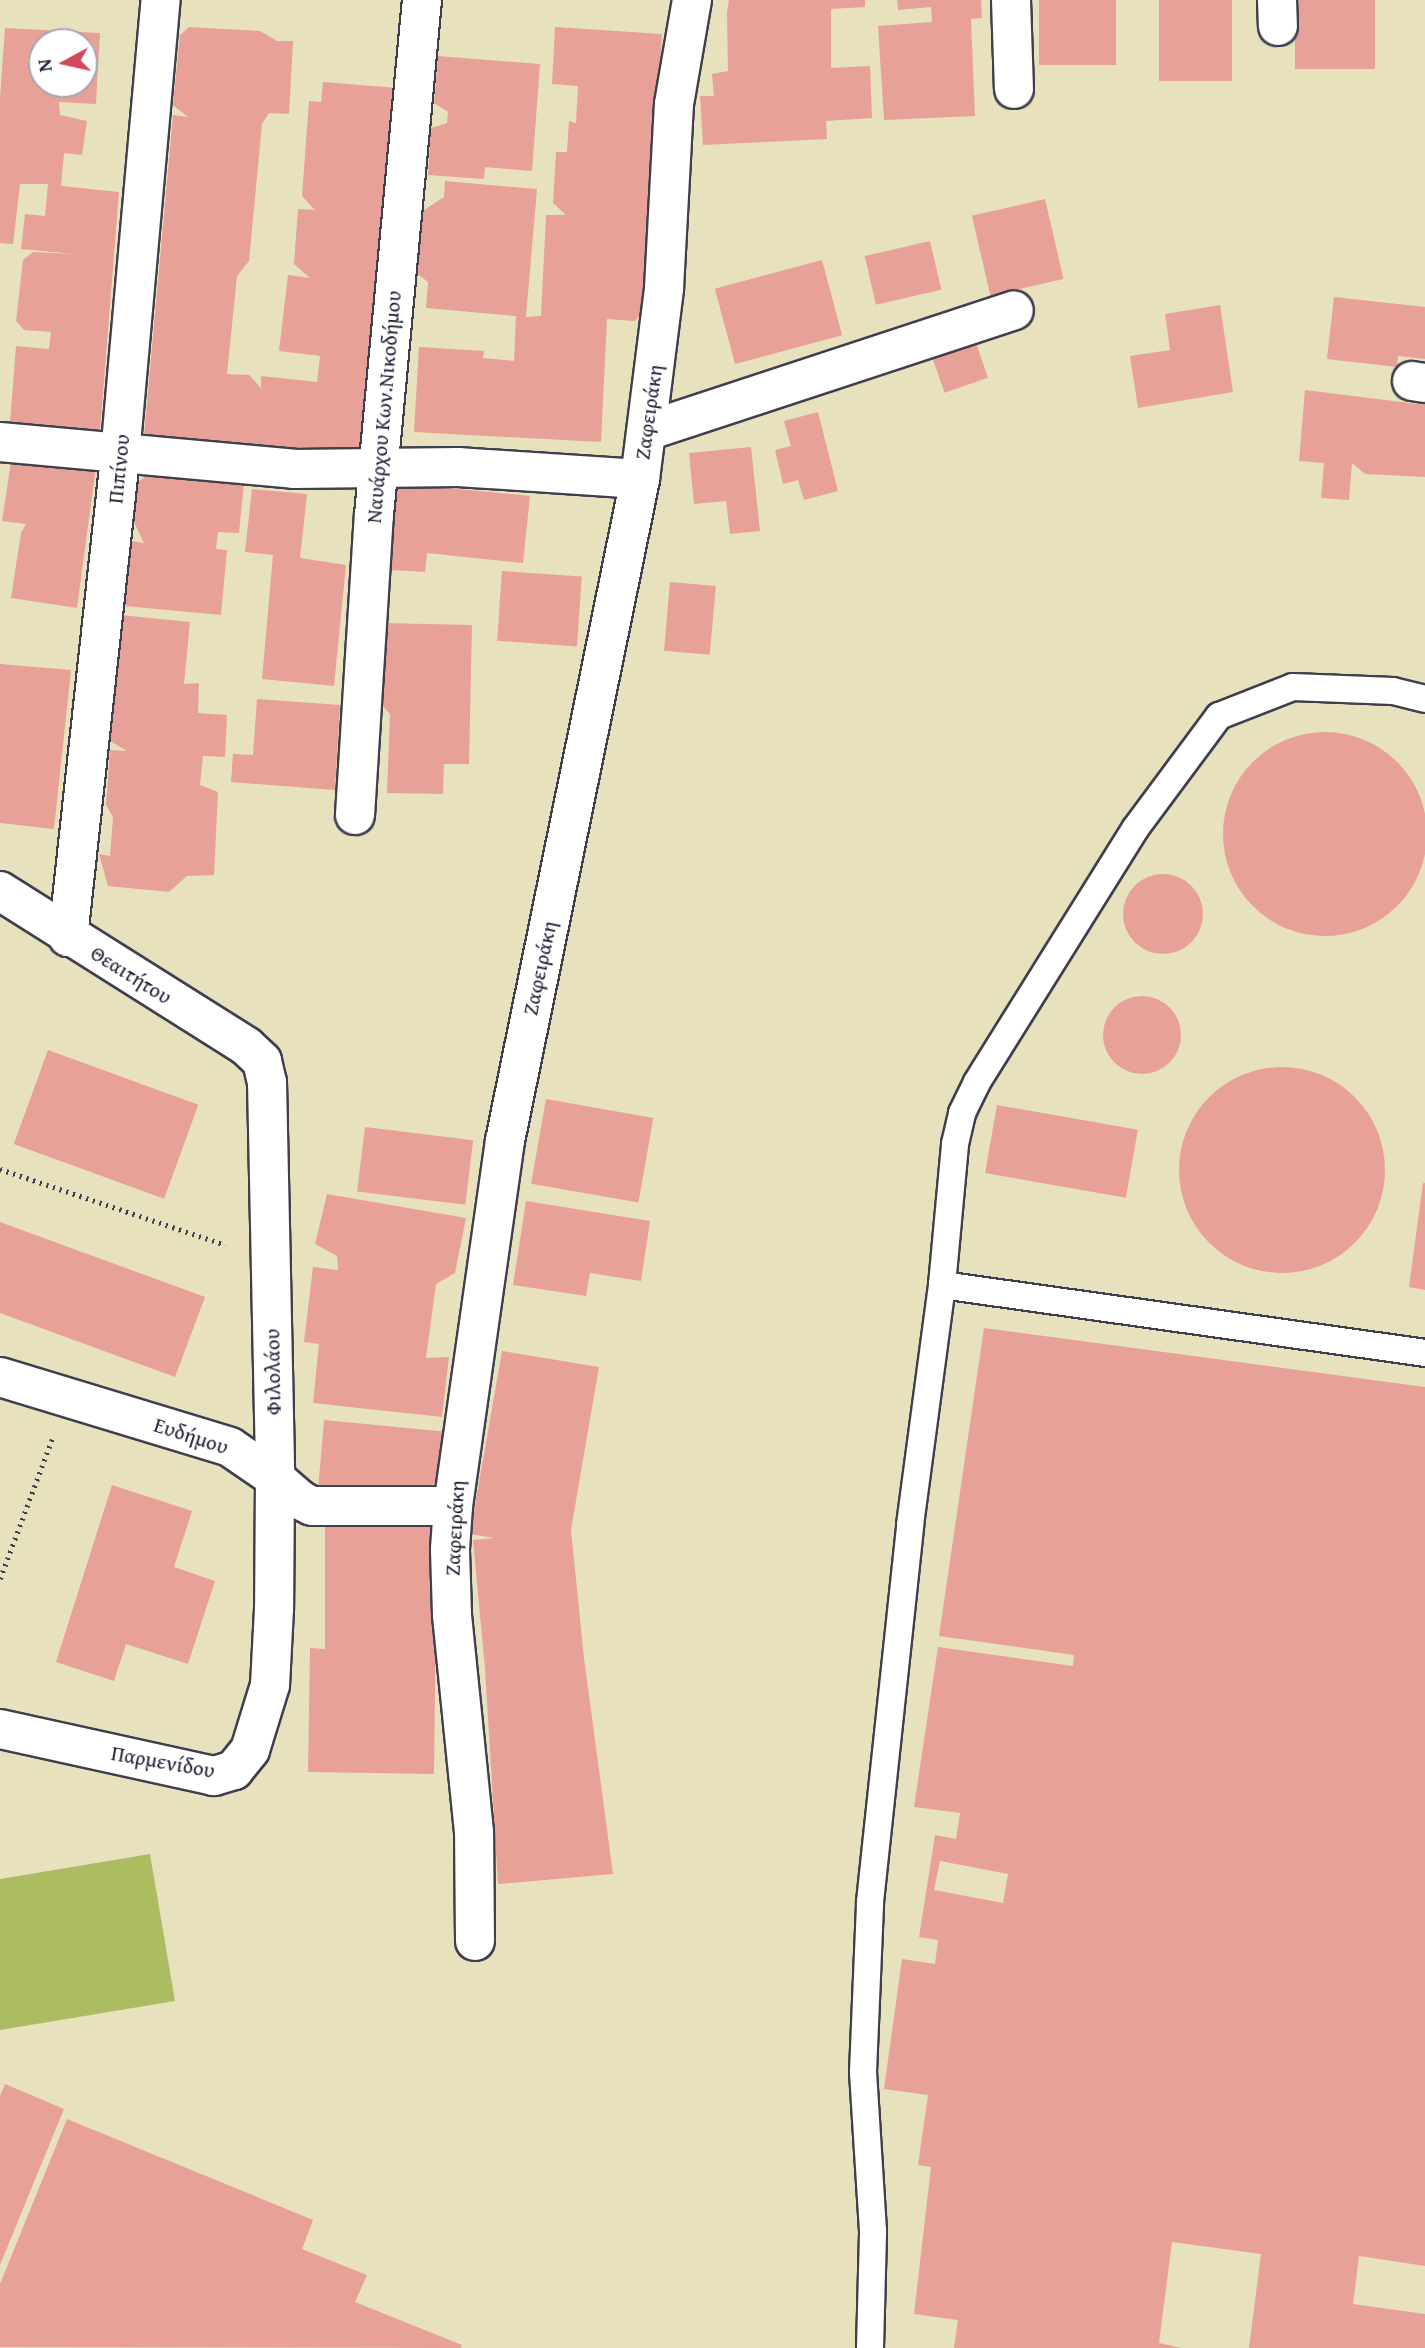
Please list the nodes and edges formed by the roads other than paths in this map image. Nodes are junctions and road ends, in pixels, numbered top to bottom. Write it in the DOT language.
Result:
graph roads {
  1 [pos="161,0"];
  2 [pos="422,0"];
  3 [pos="692,0"];
  4 [pos="1011,0"];
  5 [pos="1014,89"];
  6 [pos="1014,310"];
  7 [pos="647,430"];
  8 [pos="0,442"];
  9 [pos="120,455"];
  10 [pos="379,470"];
  11 [pos="640,479"];
  12 [pos="1425,699"];
  13 [pos="355,815"];
  14 [pos="0,891"];
  15 [pos="68,937"];
  16 [pos="262,1061"];
  17 [pos="942,1285"];
  18 [pos="1425,1353"];
  19 [pos="0,1377"];
  20 [pos="275,1478"];
  21 [pos="453,1506"];
  22 [pos="270,1685"];
  23 [pos="0,1729"];
  24 [pos="475,1941"];
  25 [pos="870,2348"];
  1 -- 9 [label="street, Πιπίνου"];
  2 -- 10 [label="street, Ναυάρχου Κων.Νικοδήμου"];
  3 -- 7 [label="street, Ζαφειράκη"];
  4 -- 5 [label="street"];
  6 -- 7 [label="street"];
  7 -- 11 [label="street, Ζαφειράκη"];
  8 -- 9 [label="street"];
  9 -- 10 [label="street"];
  9 -- 15 [label="street, Πιπίνου"];
  10 -- 11 [label="street"];
  10 -- 13 [label="street, Ναυάρχου Κων.Νικοδήμου"];
  11 -- 21 [label="street, Ζαφειράκη"];
  12 -- 17 [label="lane"];
  14 -- 15 [label="street, Θεαιτήτου"];
  15 -- 16 [label="street, Θεαιτήτου"];
  16 -- 20 [label="street, Φιλολάου"];
  17 -- 18 [label="lane"];
  17 -- 25 [label="lane"];
  19 -- 20 [label="street, Ευδήμου"];
  20 -- 21 [label="street, Ευδήμου"];
  20 -- 22 [label="street, Φιλολάου"];
  21 -- 24 [label="street, Ζαφειράκη"];
  22 -- 23 [label="street, Παρμενίδου"];
}
